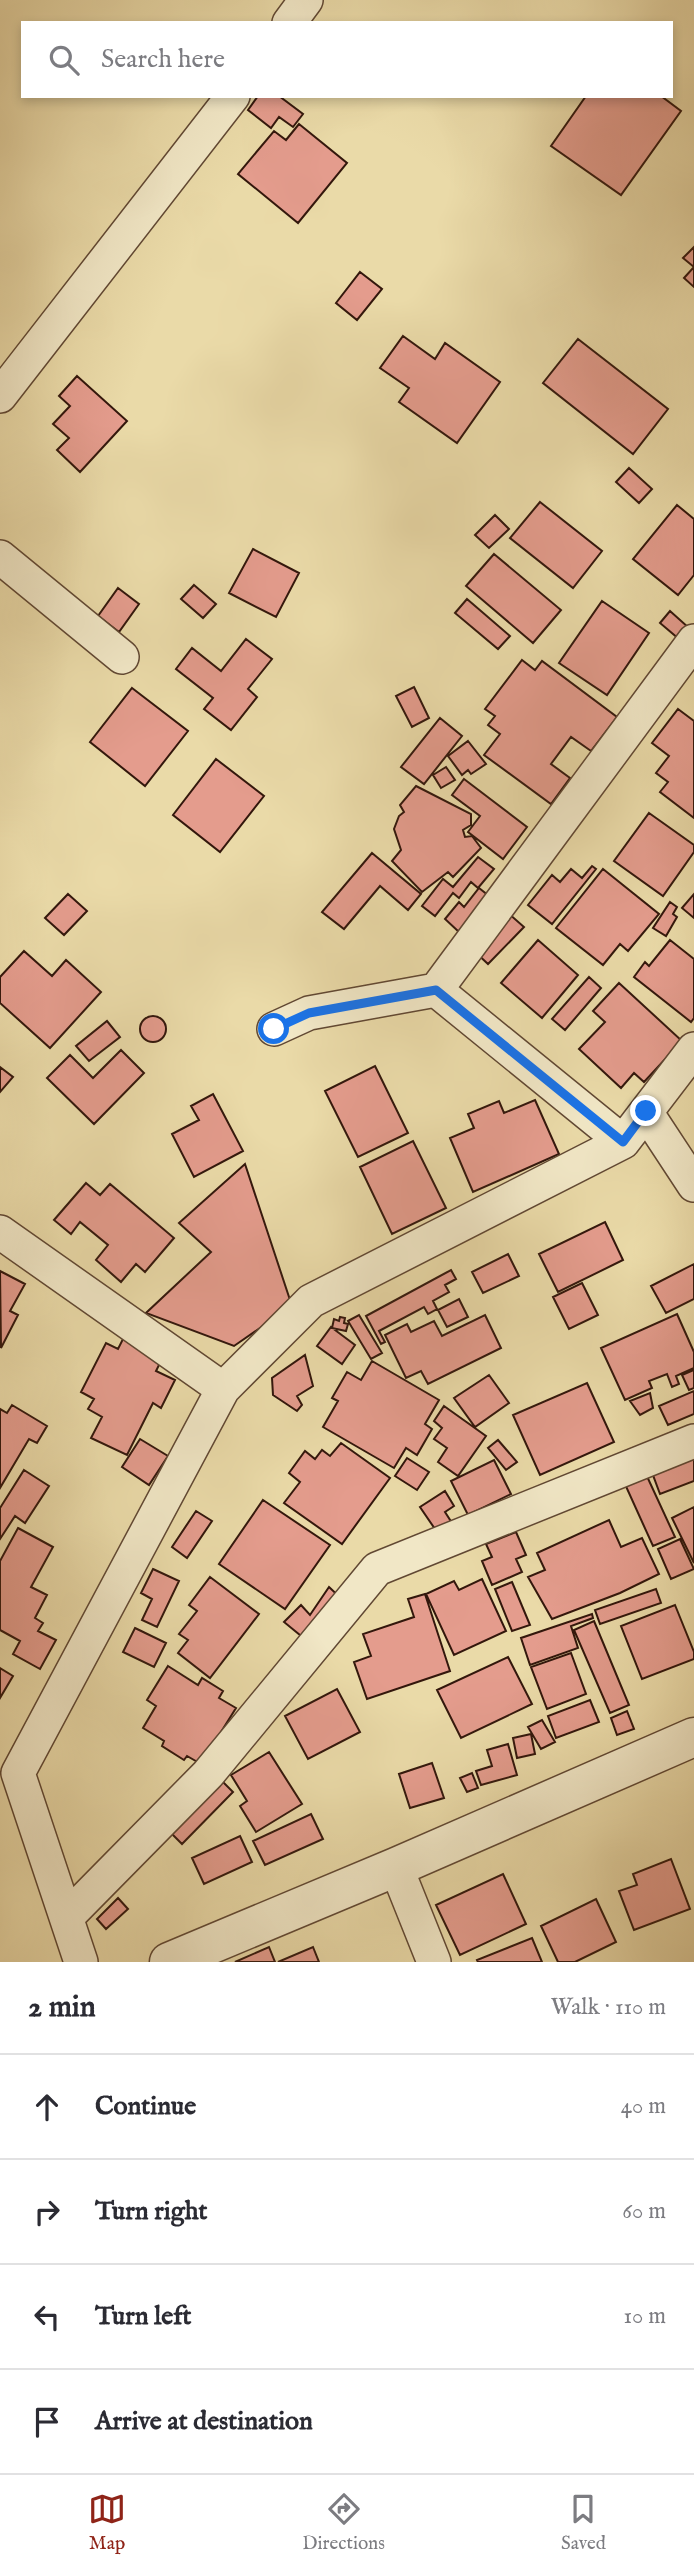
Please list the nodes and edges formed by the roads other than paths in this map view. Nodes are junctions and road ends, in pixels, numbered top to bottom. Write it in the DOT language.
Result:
graph roads {
  1 [pos="306,0"];
  2 [pos="290,21"];
  3 [pos="231,98"];
  4 [pos="0,396"];
  5 [pos="0,557"];
  6 [pos="694,641"];
  7 [pos="122,657"];
  8 [pos="436,990"];
  9 [pos="274,1029"];
  10 [pos="694,1049"];
  11 [pos="646,1111"];
  12 [pos="623,1142"];
  13 [pos="694,1185"];
  14 [pos="0,1232"];
  15 [pos="223,1389"];
  16 [pos="694,1441"];
  17 [pos="694,1737"];
  18 [pos="9,1775"];
  19 [pos="396,1867"];
  20 [pos="68,1916"];
  21 [pos="82,1962"];
  22 [pos="169,1962"];
  23 [pos="434,1962"];
  1 -- 2 [label="street"];
  3 -- 4 [label="street"];
  5 -- 7 [label="street"];
  6 -- 8 [label="street"];
  8 -- 9 [label="street"];
  8 -- 12 [label="street"];
  10 -- 11 [label="street"];
  11 -- 12 [label="street"];
  11 -- 13 [label="street"];
  12 -- 15 [label="street"];
  14 -- 15 [label="street"];
  15 -- 18 [label="street"];
  16 -- 20 [label="street"];
  17 -- 19 [label="street"];
  18 -- 20 [label="street"];
  19 -- 22 [label="street"];
  19 -- 23 [label="street"];
  20 -- 21 [label="street"];
}
